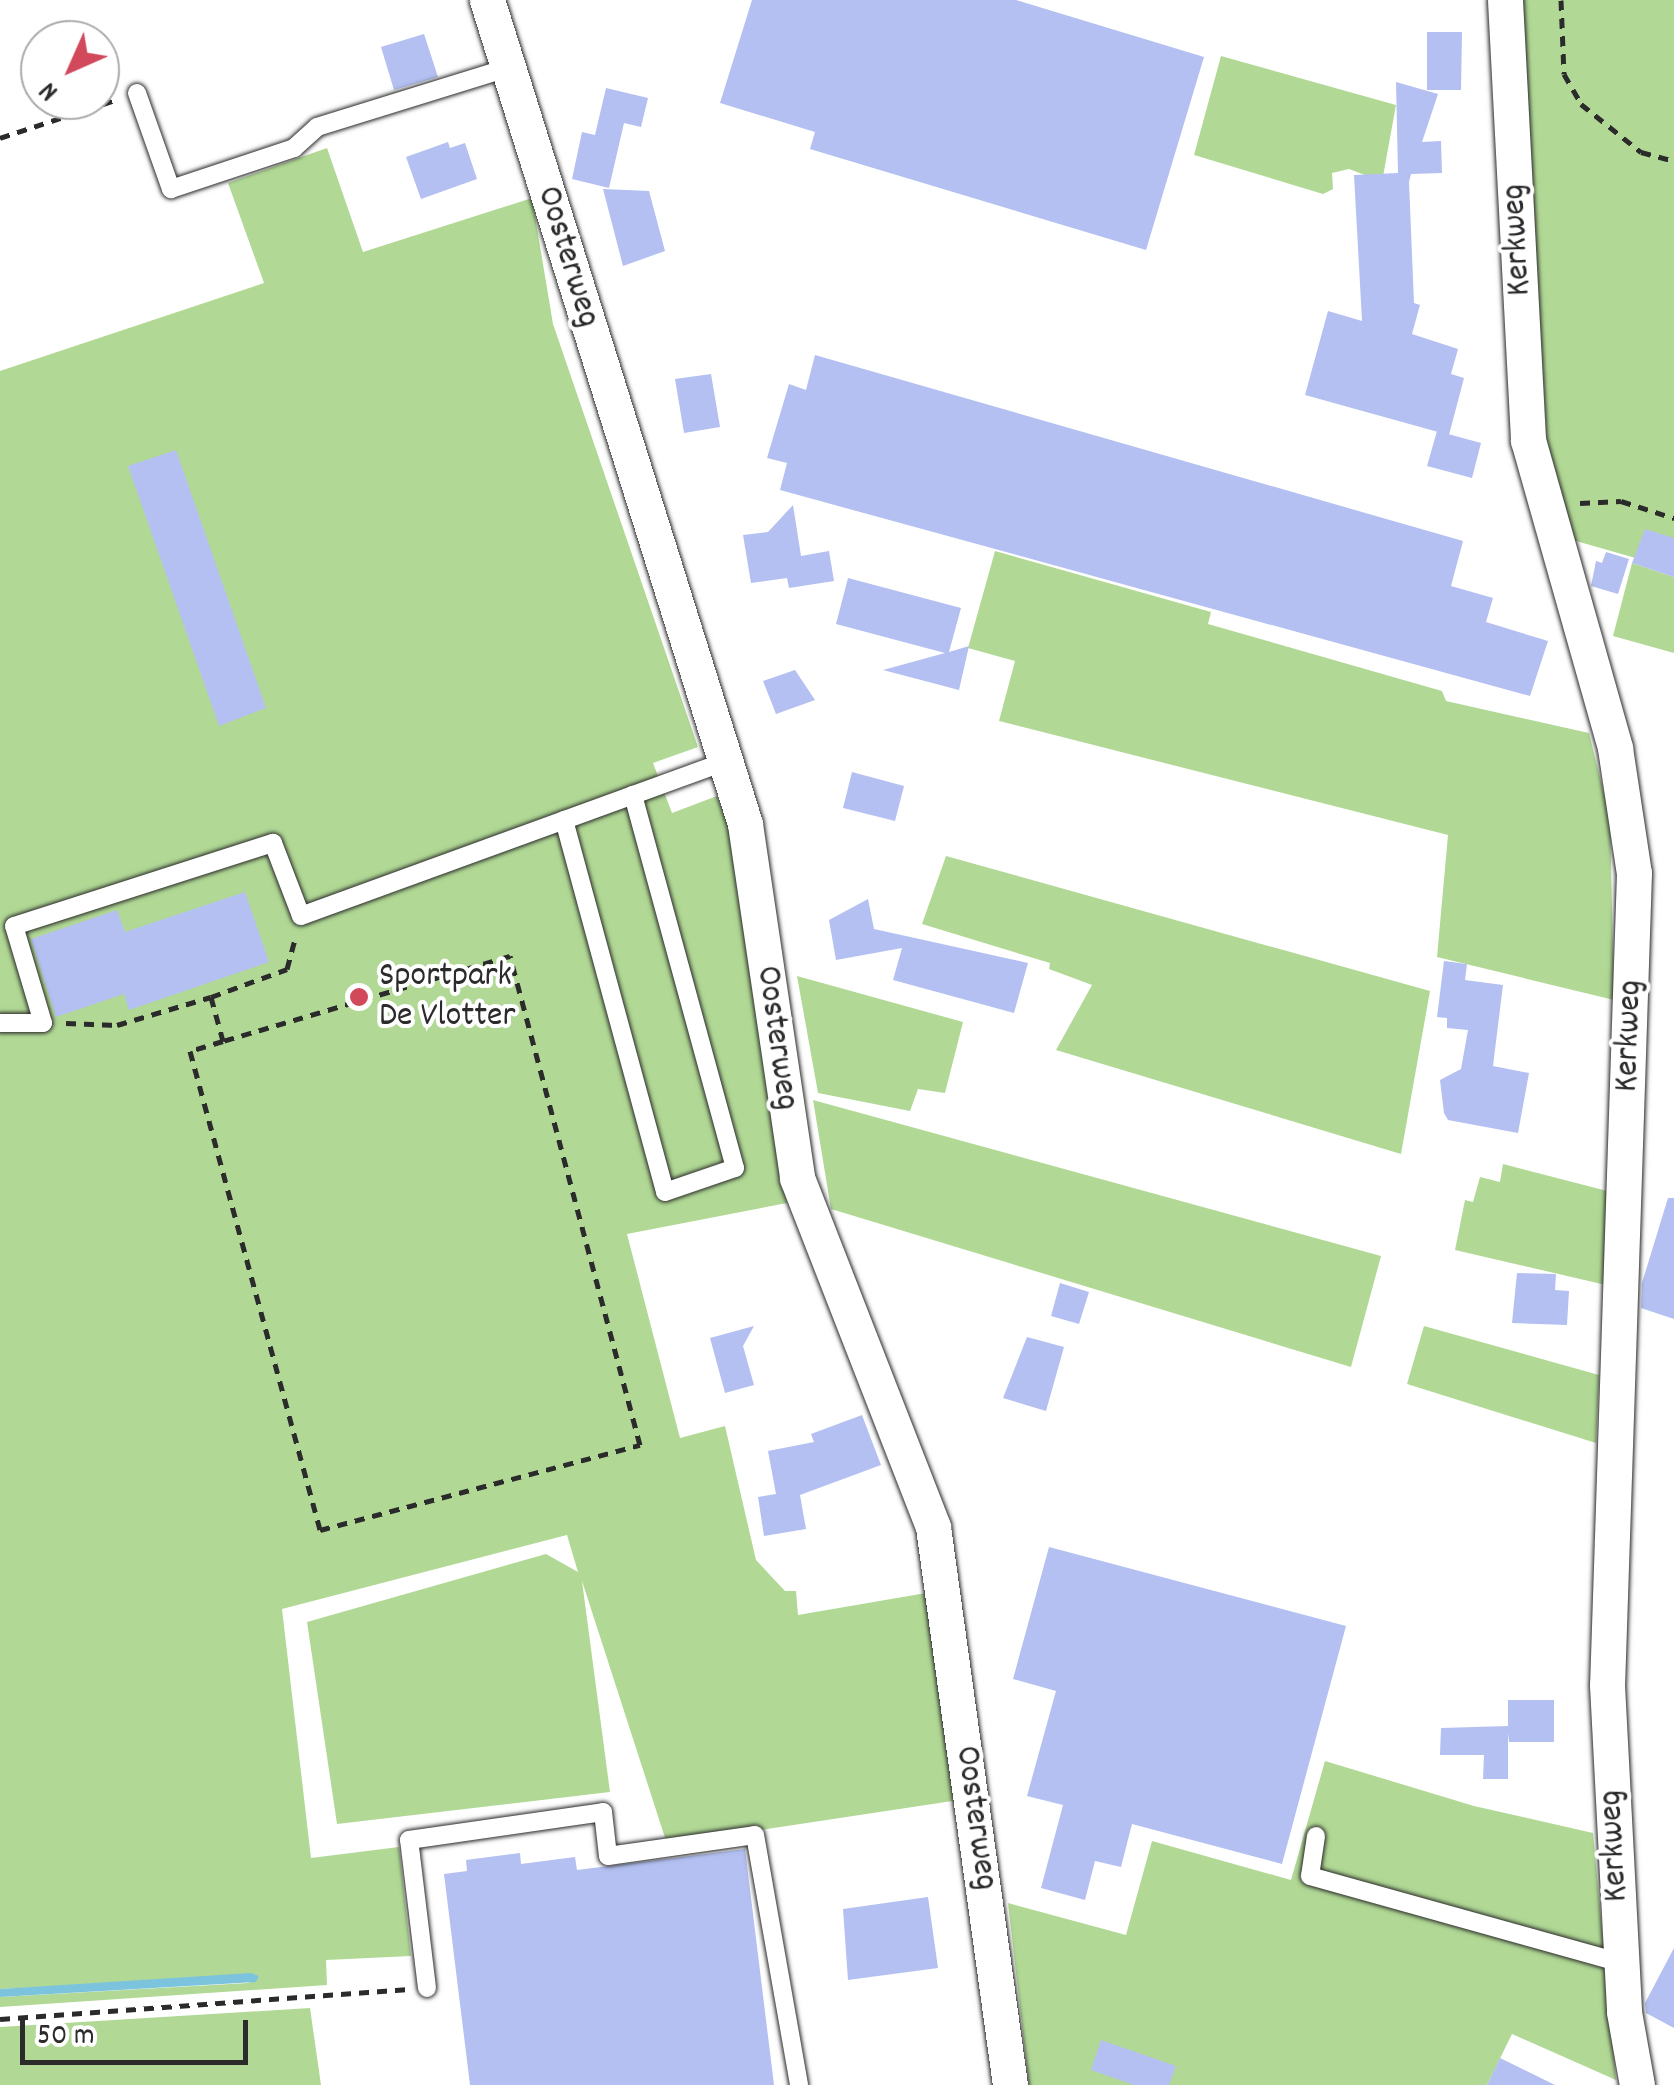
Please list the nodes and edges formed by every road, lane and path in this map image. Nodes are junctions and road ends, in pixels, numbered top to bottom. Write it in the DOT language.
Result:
graph roads {
  1 [pos="487,0"];
  2 [pos="1505,0"];
  3 [pos="1561,0"];
  4 [pos="508,68"];
  5 [pos="137,93"];
  6 [pos="0,138"];
  7 [pos="1674,161"];
  8 [pos="1546,504"];
  9 [pos="1674,518"];
  10 [pos="726,762"];
  11 [pos="632,795"];
  12 [pos="564,820"];
  13 [pos="301,916"];
  14 [pos="210,998"];
  15 [pos="0,1023"];
  16 [pos="43,1023"];
  17 [pos="223,1041"];
  18 [pos="1316,1836"];
  19 [pos="1621,1962"];
  20 [pos="426,1988"];
  21 [pos="0,2019"];
  22 [pos="799,2085"];
  23 [pos="1010,2085"];
  24 [pos="1637,2085"];
  1 -- 4 [label="street, Oosterweg"];
  2 -- 8 [label="street, Kerkweg"];
  3 -- 7 [label="path"];
  4 -- 5 [label="lane"];
  4 -- 10 [label="street, Oosterweg"];
  5 -- 6 [label="path"];
  8 -- 9 [label="path"];
  8 -- 19 [label="street, Kerkweg"];
  10 -- 11 [label="lane"];
  10 -- 23 [label="street, Oosterweg"];
  11 -- 12 [label="lane"];
  11 -- 12 [label="lane"];
  12 -- 13 [label="lane"];
  13 -- 14 [label="path"];
  13 -- 16 [label="lane"];
  14 -- 16 [label="path"];
  14 -- 17 [label="path"];
  15 -- 16 [label="lane"];
  17 -- 17 [label="path"];
  18 -- 19 [label="lane"];
  19 -- 24 [label="street, Kerkweg"];
  20 -- 21 [label="path"];
  20 -- 22 [label="lane"];
}
